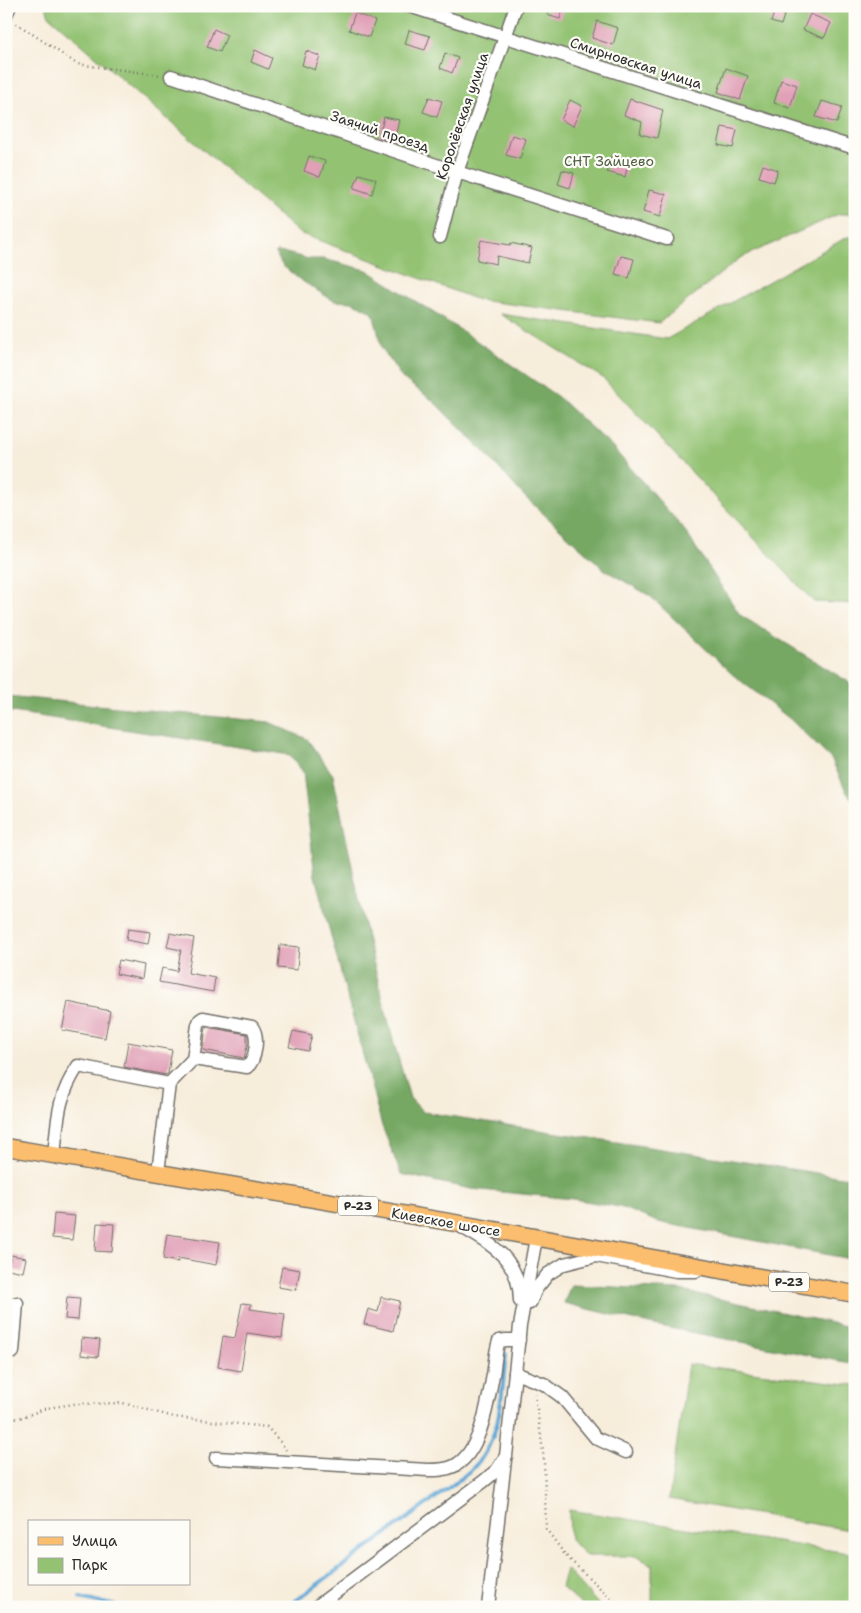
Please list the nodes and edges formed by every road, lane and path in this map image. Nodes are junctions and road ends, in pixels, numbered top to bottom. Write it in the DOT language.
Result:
graph roads {
  1 [pos="10,6"];
  2 [pos="409,6"];
  3 [pos="516,6"];
  4 [pos="10,18"];
  5 [pos="506,37"];
  6 [pos="171,76"];
  7 [pos="855,148"];
  8 [pos="457,172"];
  9 [pos="440,237"];
  10 [pos="666,239"];
  11 [pos="193,1059"];
  12 [pos="169,1084"];
  13 [pos="6,1147"];
  14 [pos="54,1155"];
  15 [pos="158,1172"];
  16 [pos="455,1223"];
  17 [pos="536,1238"];
  18 [pos="723,1271"];
  19 [pos="855,1294"];
  20 [pos="6,1307"];
  21 [pos="520,1326"];
  22 [pos="519,1340"];
  23 [pos="6,1348"];
  24 [pos="514,1373"];
  25 [pos="533,1380"];
  26 [pos="6,1421"];
  27 [pos="626,1452"];
  28 [pos="506,1456"];
  29 [pos="216,1458"];
  30 [pos="292,1462"];
  31 [pos="316,1607"];
  32 [pos="488,1607"];
  33 [pos="620,1607"];
  1 -- 4 [label="street"];
  2 -- 5 [label="street, Смирновская улица"];
  3 -- 5 [label="street, Королёвская улица"];
  4 -- 6 [label="path"];
  5 -- 7 [label="street, Смирновская улица"];
  5 -- 8 [label="street, Королёвская улица"];
  6 -- 8 [label="street, Заячий проезд"];
  8 -- 9 [label="street, Королёвская улица"];
  8 -- 10 [label="street, Заячий проезд"];
  11 -- 11 [label="street"];
  11 -- 12 [label="street"];
  12 -- 14 [label="street"];
  12 -- 15 [label="street"];
  13 -- 14 [label="main road, Киевское шоссе / Р-23"];
  14 -- 15 [label="main road, Киевское шоссе / Р-23"];
  15 -- 16 [label="main road, Киевское шоссе / Р-23"];
  16 -- 17 [label="main road, Киевское шоссе / Р-23"];
  16 -- 21 [label="street"];
  17 -- 18 [label="main road, Киевское шоссе / Р-23"];
  17 -- 21 [label="street"];
  18 -- 19 [label="main road, Киевское шоссе / Р-23"];
  18 -- 21 [label="street"];
  20 -- 23 [label="street"];
  21 -- 22 [label="street"];
  22 -- 24 [label="street"];
  22 -- 30 [label="street"];
  24 -- 25 [label="street"];
  24 -- 28 [label="street"];
  25 -- 27 [label="street"];
  25 -- 33 [label="path"];
  26 -- 30 [label="path"];
  28 -- 31 [label="street"];
  28 -- 32 [label="street"];
  29 -- 30 [label="street"];
}
